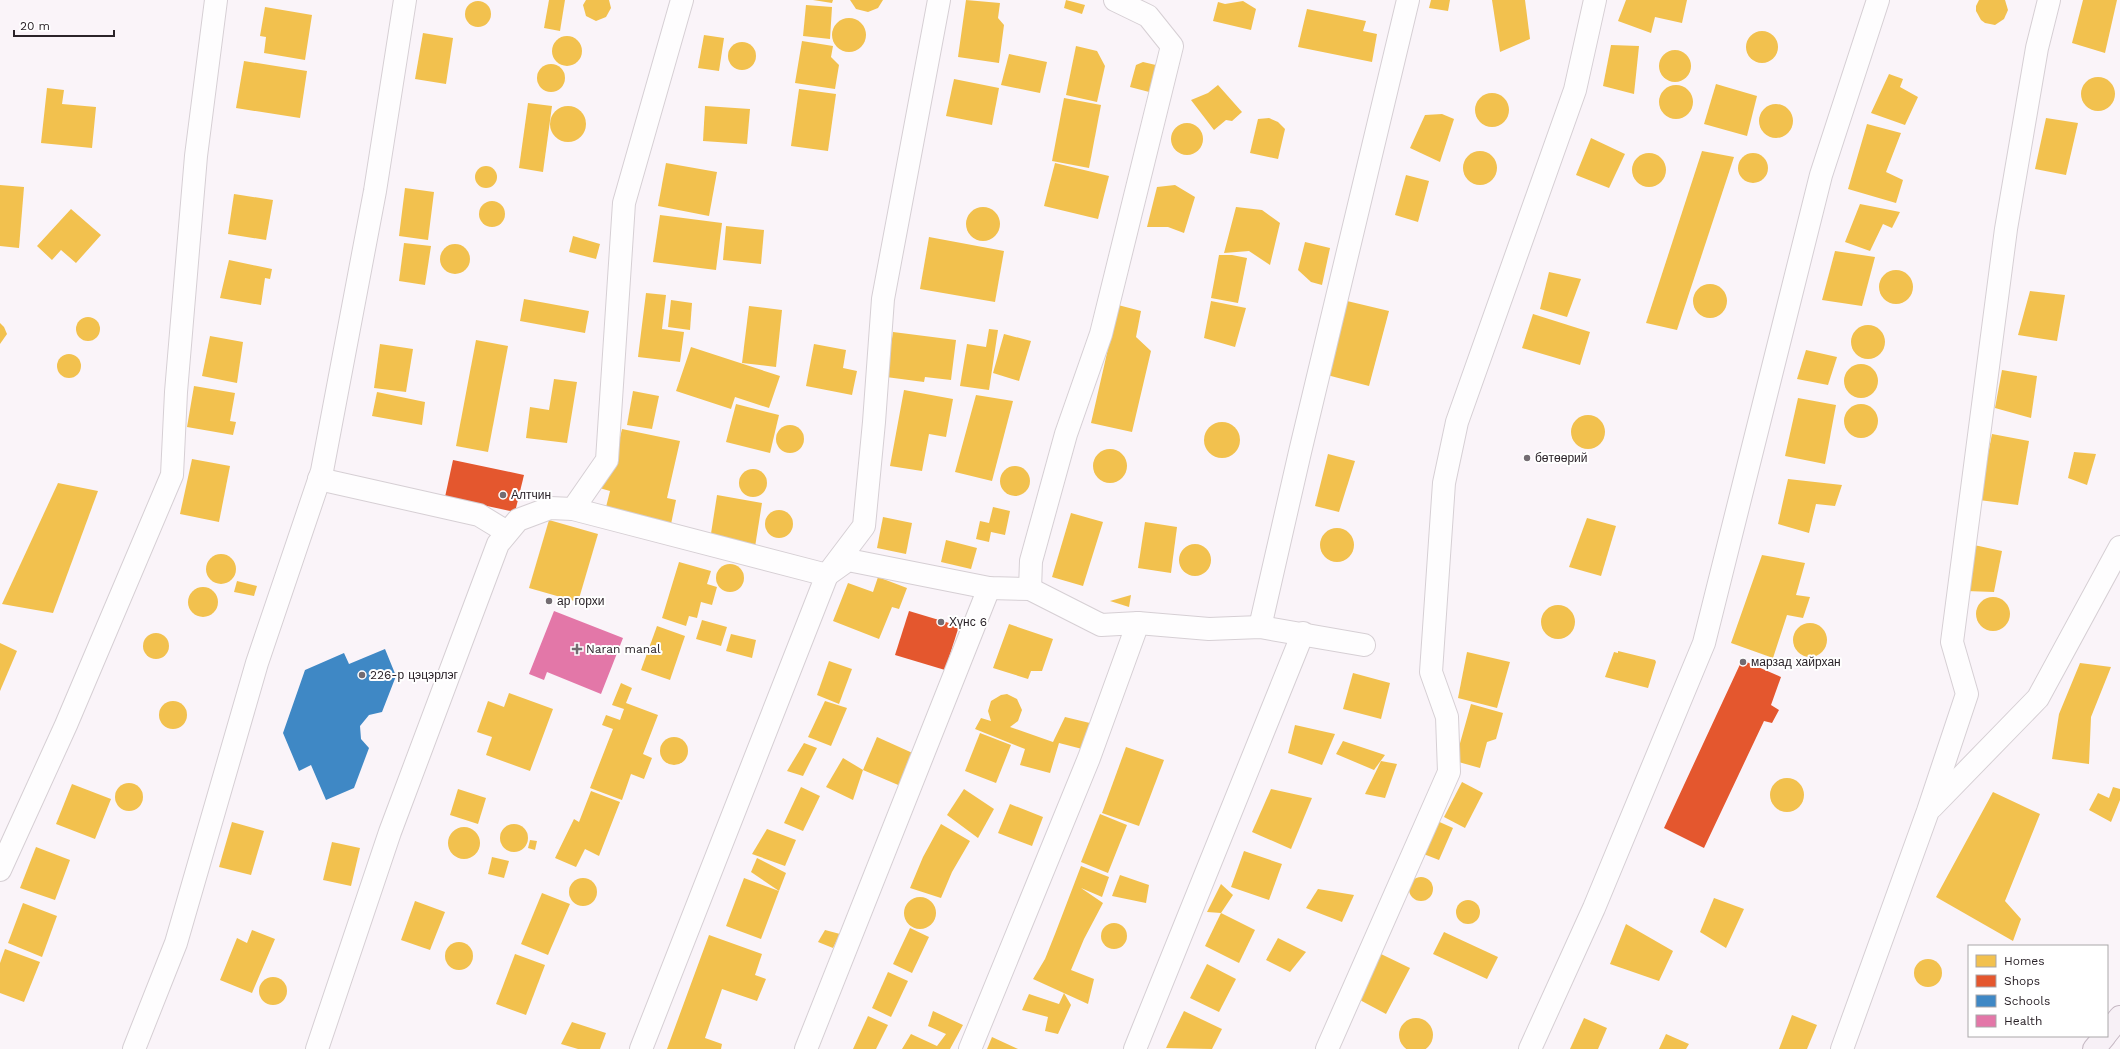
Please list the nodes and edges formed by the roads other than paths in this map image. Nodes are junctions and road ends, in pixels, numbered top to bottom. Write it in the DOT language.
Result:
graph roads {
  1 [pos="216,0"];
  2 [pos="406,0"];
  3 [pos="682,0"];
  4 [pos="939,0"];
  5 [pos="1115,0"];
  6 [pos="1408,0"];
  7 [pos="1595,0"];
  8 [pos="1878,0"];
  9 [pos="2049,0"];
  10 [pos="319,479"];
  11 [pos="573,509"];
  12 [pos="507,532"];
  13 [pos="2120,547"];
  14 [pos="827,574"];
  15 [pos="989,588"];
  16 [pos="1030,589"];
  17 [pos="1138,622"];
  18 [pos="1260,627"];
  19 [pos="1303,633"];
  20 [pos="1364,645"];
  21 [pos="1928,811"];
  22 [pos="0,870"];
  23 [pos="2120,1017"];
  24 [pos="2108,1032"];
  25 [pos="2104,1037"];
  26 [pos="134,1049"];
  27 [pos="318,1049"];
  28 [pos="641,1049"];
  29 [pos="806,1049"];
  30 [pos="970,1049"];
  31 [pos="1135,1049"];
  32 [pos="1327,1049"];
  33 [pos="1530,1049"];
  34 [pos="1842,1049"];
  35 [pos="2094,1049"];
  1 -- 22 [label="street"];
  2 -- 10 [label="street"];
  3 -- 11 [label="street"];
  4 -- 14 [label="street"];
  5 -- 16 [label="street"];
  6 -- 18 [label="street"];
  7 -- 32 [label="street"];
  8 -- 33 [label="street"];
  9 -- 21 [label="street"];
  10 -- 12 [label="street"];
  10 -- 26 [label="street"];
  11 -- 12 [label="street"];
  11 -- 14 [label="street"];
  12 -- 27 [label="street"];
  13 -- 21 [label="street"];
  14 -- 15 [label="street"];
  14 -- 28 [label="street"];
  15 -- 16 [label="street"];
  15 -- 29 [label="street"];
  16 -- 17 [label="street"];
  17 -- 18 [label="street"];
  17 -- 30 [label="street"];
  18 -- 19 [label="street"];
  19 -- 20 [label="street"];
  19 -- 31 [label="street"];
  21 -- 34 [label="street"];
  23 -- 24 [label="main road"];
  25 -- 35 [label="main road"];
}
